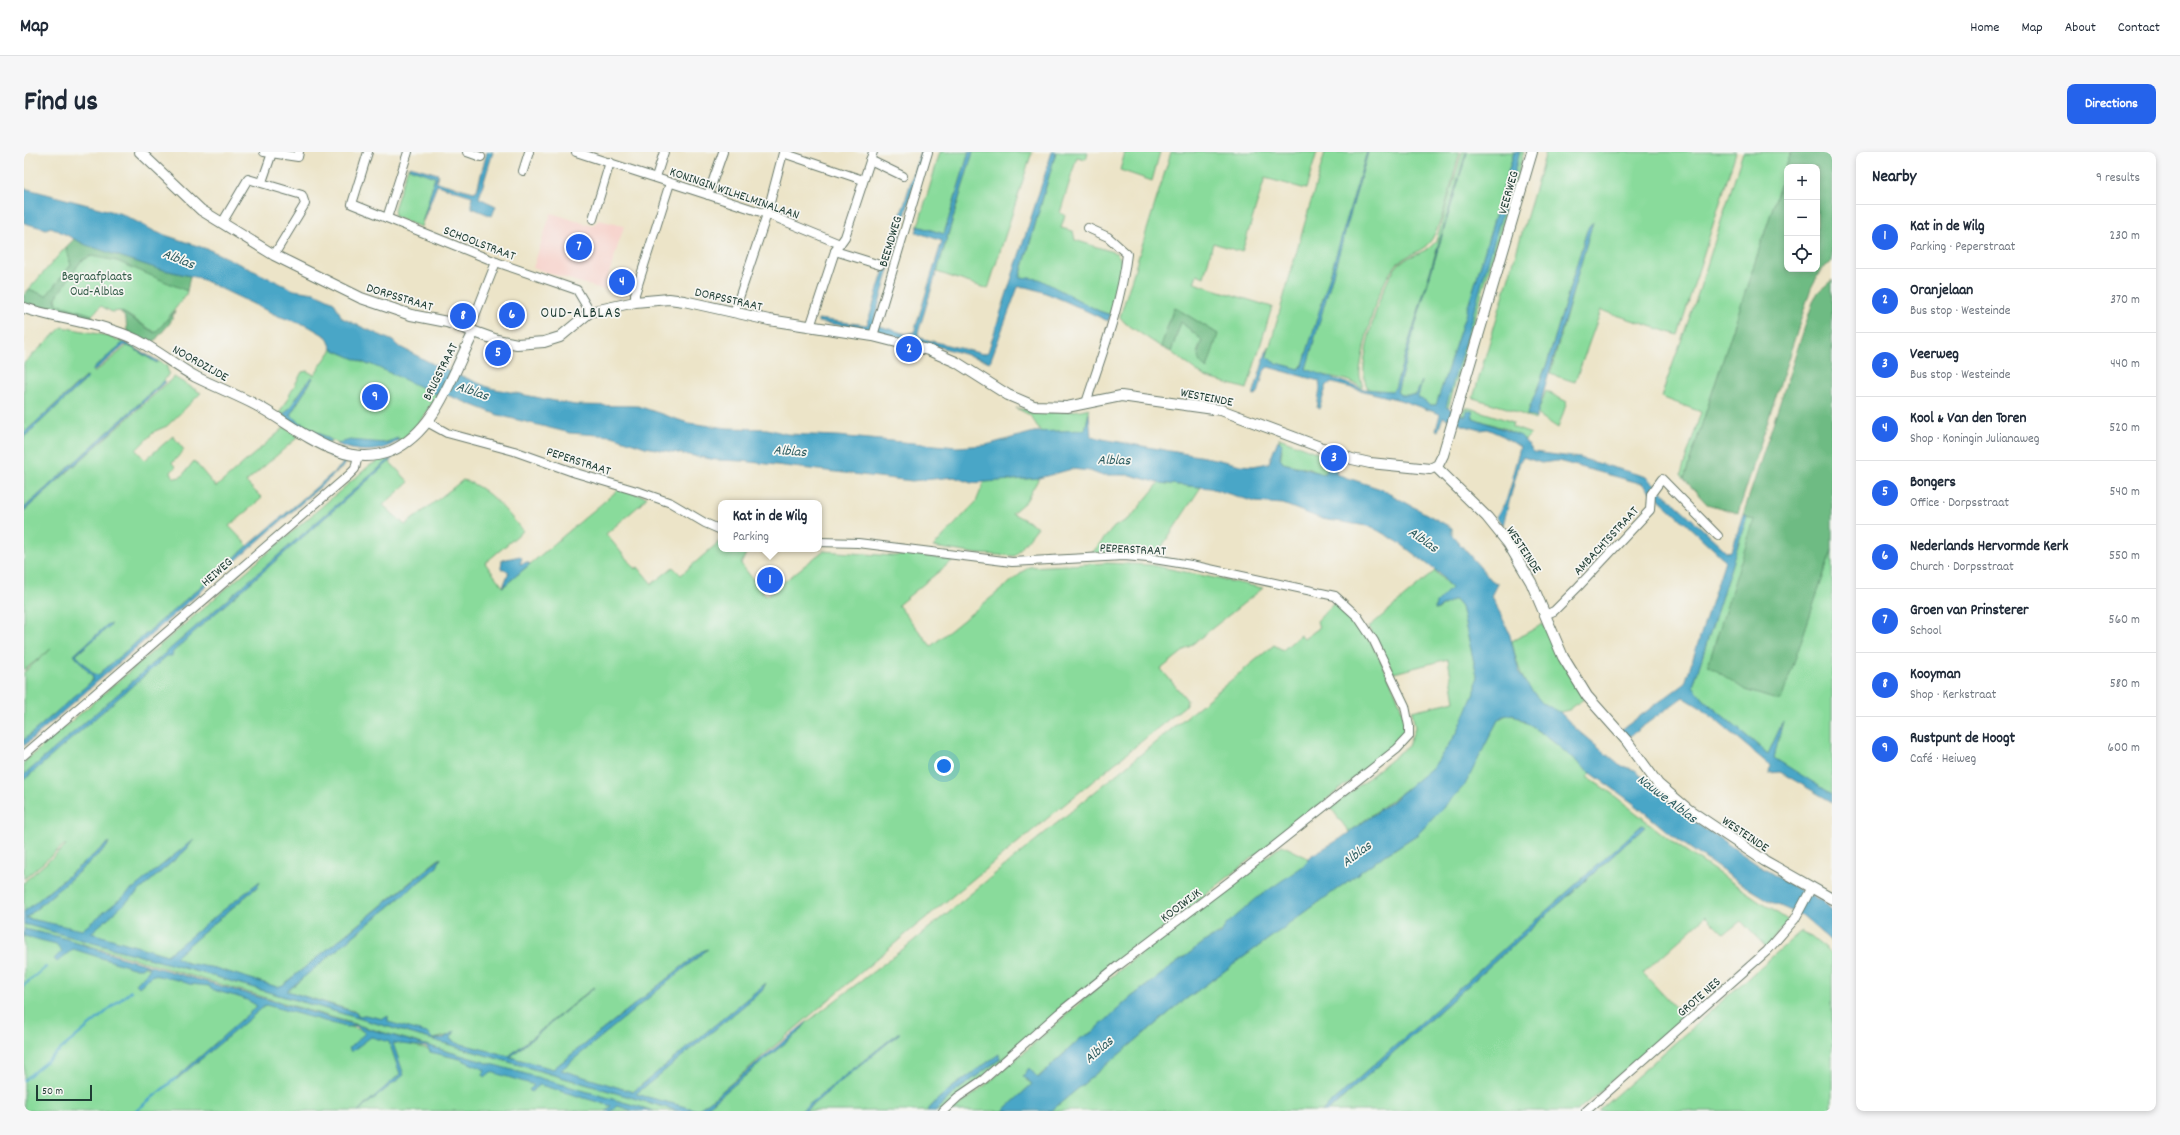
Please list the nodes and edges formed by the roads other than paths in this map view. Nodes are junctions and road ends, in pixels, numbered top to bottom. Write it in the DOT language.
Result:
graph roads {
  1 [pos="140,152"];
  2 [pos="368,152"];
  3 [pos="408,152"];
  4 [pos="467,152"];
  5 [pos="529,152"];
  6 [pos="576,152"];
  7 [pos="664,152"];
  8 [pos="723,152"];
  9 [pos="874,152"];
  10 [pos="928,152"];
  11 [pos="1532,152"];
  12 [pos="268,153"];
  13 [pos="587,154"];
  14 [pos="299,155"];
  15 [pos="796,155"];
  16 [pos="481,156"];
  17 [pos="870,160"];
  18 [pos="610,162"];
  19 [pos="523,171"];
  20 [pos="903,176"];
  21 [pos="656,177"];
  22 [pos="263,179"];
  23 [pos="863,180"];
  24 [pos="670,183"];
  25 [pos="708,195"];
  26 [pos="767,214"];
  27 [pos="387,218"];
  28 [pos="593,219"];
  29 [pos="222,223"];
  30 [pos="1088,228"];
  31 [pos="840,244"];
  32 [pos="835,251"];
  33 [pos="274,256"];
  34 [pos="496,262"];
  35 [pos="880,265"];
  36 [pos="635,302"];
  37 [pos="24,308"];
  38 [pos="590,312"];
  39 [pos="734,313"];
  40 [pos="810,327"];
  41 [pos="472,331"];
  42 [pos="873,336"];
  43 [pos="1086,403"];
  44 [pos="427,422"];
  45 [pos="358,455"];
  46 [pos="1436,467"];
  47 [pos="718,529"];
  48 [pos="1718,536"];
  49 [pos="822,542"];
  50 [pos="1545,615"];
  51 [pos="1405,706"];
  52 [pos="24,755"];
  53 [pos="1811,889"];
  54 [pos="1832,899"];
  55 [pos="943,1111"];
  56 [pos="1586,1111"];
  1 -- 29 [label="street, DORPSSTRAAT"];
  2 -- 27 [label="street, SCHOOLSTRAAT"];
  3 -- 27 [label="street"];
  4 -- 16 [label="street"];
  5 -- 19 [label="street"];
  6 -- 13 [label="street, KONINGIN WILHELMINALAAN"];
  7 -- 21 [label="street"];
  8 -- 25 [label="street"];
  9 -- 17 [label="street"];
  10 -- 42 [label="street, BEEMDWEG"];
  11 -- 46 [label="street, VEERWEG"];
  12 -- 14 [label="street"];
  12 -- 22 [label="street"];
  13 -- 18 [label="street, KONINGIN WILHELMINALAAN"];
  15 -- 23 [label="street"];
  15 -- 26 [label="street"];
  17 -- 20 [label="street"];
  17 -- 23 [label="street"];
  18 -- 21 [label="street, KONINGIN WILHELMINALAAN"];
  18 -- 28 [label="street"];
  21 -- 24 [label="street, KONINGIN WILHELMINALAAN"];
  23 -- 31 [label="street"];
  24 -- 25 [label="street, KONINGIN WILHELMINALAAN"];
  24 -- 36 [label="street"];
  25 -- 26 [label="street, KONINGIN WILHELMINALAAN"];
  26 -- 31 [label="street, KONINGIN WILHELMINALAAN"];
  26 -- 39 [label="street"];
  27 -- 34 [label="street, SCHOOLSTRAAT"];
  29 -- 33 [label="street, DORPSSTRAAT"];
  29 -- 33 [label="street"];
  30 -- 43 [label="street"];
  31 -- 32 [label="street"];
  32 -- 35 [label="street"];
  32 -- 40 [label="street"];
  33 -- 41 [label="street, DORPSSTRAAT"];
  34 -- 38 [label="street, SCHOOLSTRAAT"];
  34 -- 41 [label="street"];
  36 -- 38 [label="street, DORPSSTRAAT"];
  36 -- 39 [label="street, DORPSSTRAAT"];
  37 -- 45 [label="street, NOORDZIJDE"];
  38 -- 41 [label="street, DORPSSTRAAT"];
  39 -- 40 [label="street, DORPSSTRAAT"];
  40 -- 42 [label="street, DORPSSTRAAT"];
  41 -- 44 [label="street, BRUGSTRAAT"];
  42 -- 43 [label="street, WESTEINDE"];
  43 -- 46 [label="street, WESTEINDE"];
  44 -- 45 [label="street"];
  44 -- 47 [label="street, PEPERSTRAAT"];
  45 -- 52 [label="street, HEIWEG"];
  46 -- 50 [label="street, WESTEINDE"];
  48 -- 50 [label="street, AMBACHTSSTRAAT"];
  49 -- 51 [label="street, PEPERSTRAAT"];
  50 -- 53 [label="street, WESTEINDE"];
  51 -- 55 [label="street, KOOIWIJK"];
  53 -- 54 [label="street, WESTEINDE"];
  53 -- 56 [label="street, GROTE NES"];
}
